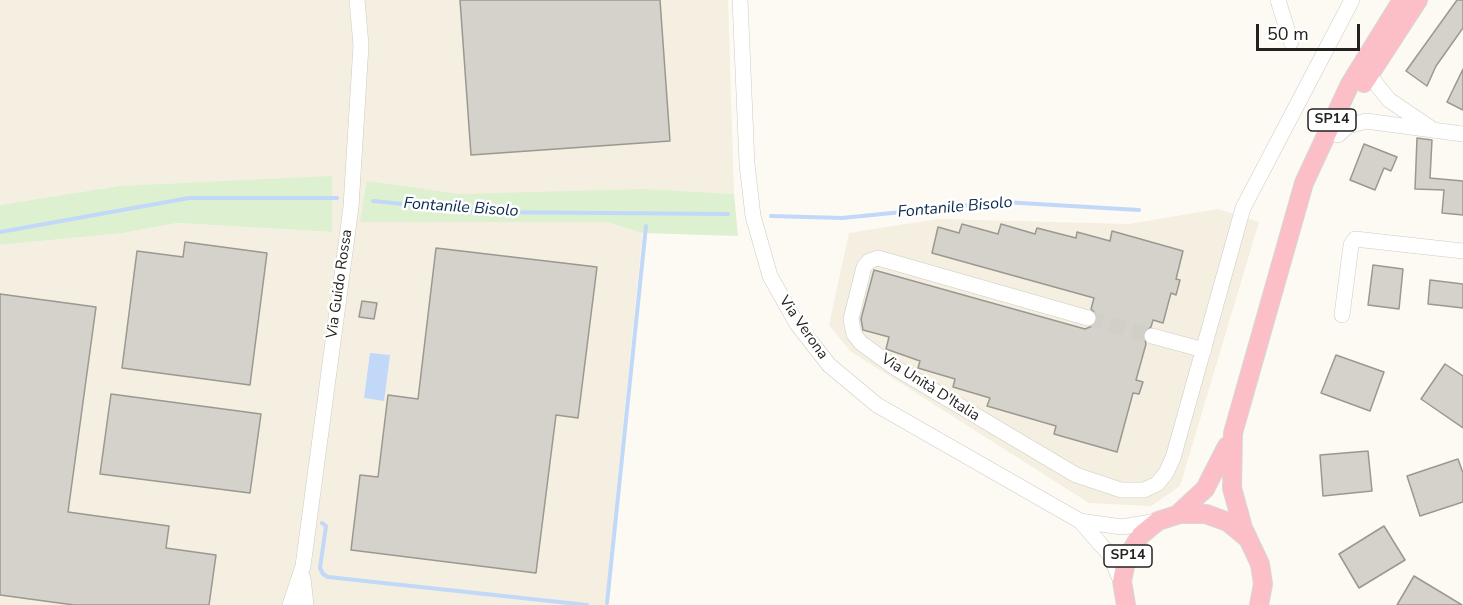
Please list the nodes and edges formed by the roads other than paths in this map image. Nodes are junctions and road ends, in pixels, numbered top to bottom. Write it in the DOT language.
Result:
graph roads {
  1 [pos="357,0"];
  2 [pos="740,0"];
  3 [pos="1278,0"];
  4 [pos="1352,0"];
  5 [pos="1402,0"];
  6 [pos="1418,0"];
  7 [pos="1291,42"];
  8 [pos="1369,75"];
  9 [pos="1432,129"];
  10 [pos="1463,134"];
  11 [pos="1338,135"];
  12 [pos="1285,250"];
  13 [pos="1463,251"];
  14 [pos="1342,315"];
  15 [pos="1088,318"];
  16 [pos="1152,336"];
  17 [pos="1204,350"];
  18 [pos="1233,433"];
  19 [pos="1169,517"];
  20 [pos="1080,521"];
  21 [pos="1251,544"];
  22 [pos="303,566"];
  23 [pos="1263,581"];
  24 [pos="1124,598"];
  25 [pos="290,605"];
  26 [pos="306,605"];
  27 [pos="1259,605"];
  28 [pos="1269,605"];
  1 -- 22 [label="street, Via Guido Rossa"];
  2 -- 20 [label="street, Via Verona"];
  3 -- 7 [label="street"];
  4 -- 17 [label="street, Via Unità D'Italia"];
  5 -- 12 [label="main road, SP14"];
  6 -- 8 [label="main road, SP14"];
  8 -- 9 [label="street"];
  8 -- 11 [label="main road, SP14"];
  9 -- 10 [label="street"];
  9 -- 11 [label="street"];
  11 -- 12 [label="main road, SP14"];
  12 -- 18 [label="main road, SP14"];
  13 -- 14 [label="street"];
  15 -- 17 [label="street, Via Unità D'Italia"];
  16 -- 17 [label="street"];
  18 -- 19 [label="main road, SP14"];
  18 -- 21 [label="main road, SP14"];
  19 -- 20 [label="street, Via Verona"];
  19 -- 21 [label="main road, SP14"];
  19 -- 24 [label="main road, SP14"];
  20 -- 24 [label="street, Via Verona"];
  21 -- 23 [label="main road, SP14"];
  22 -- 25 [label="street"];
  22 -- 26 [label="street"];
  23 -- 27 [label="main road, SP14"];
  23 -- 28 [label="street"];
}
